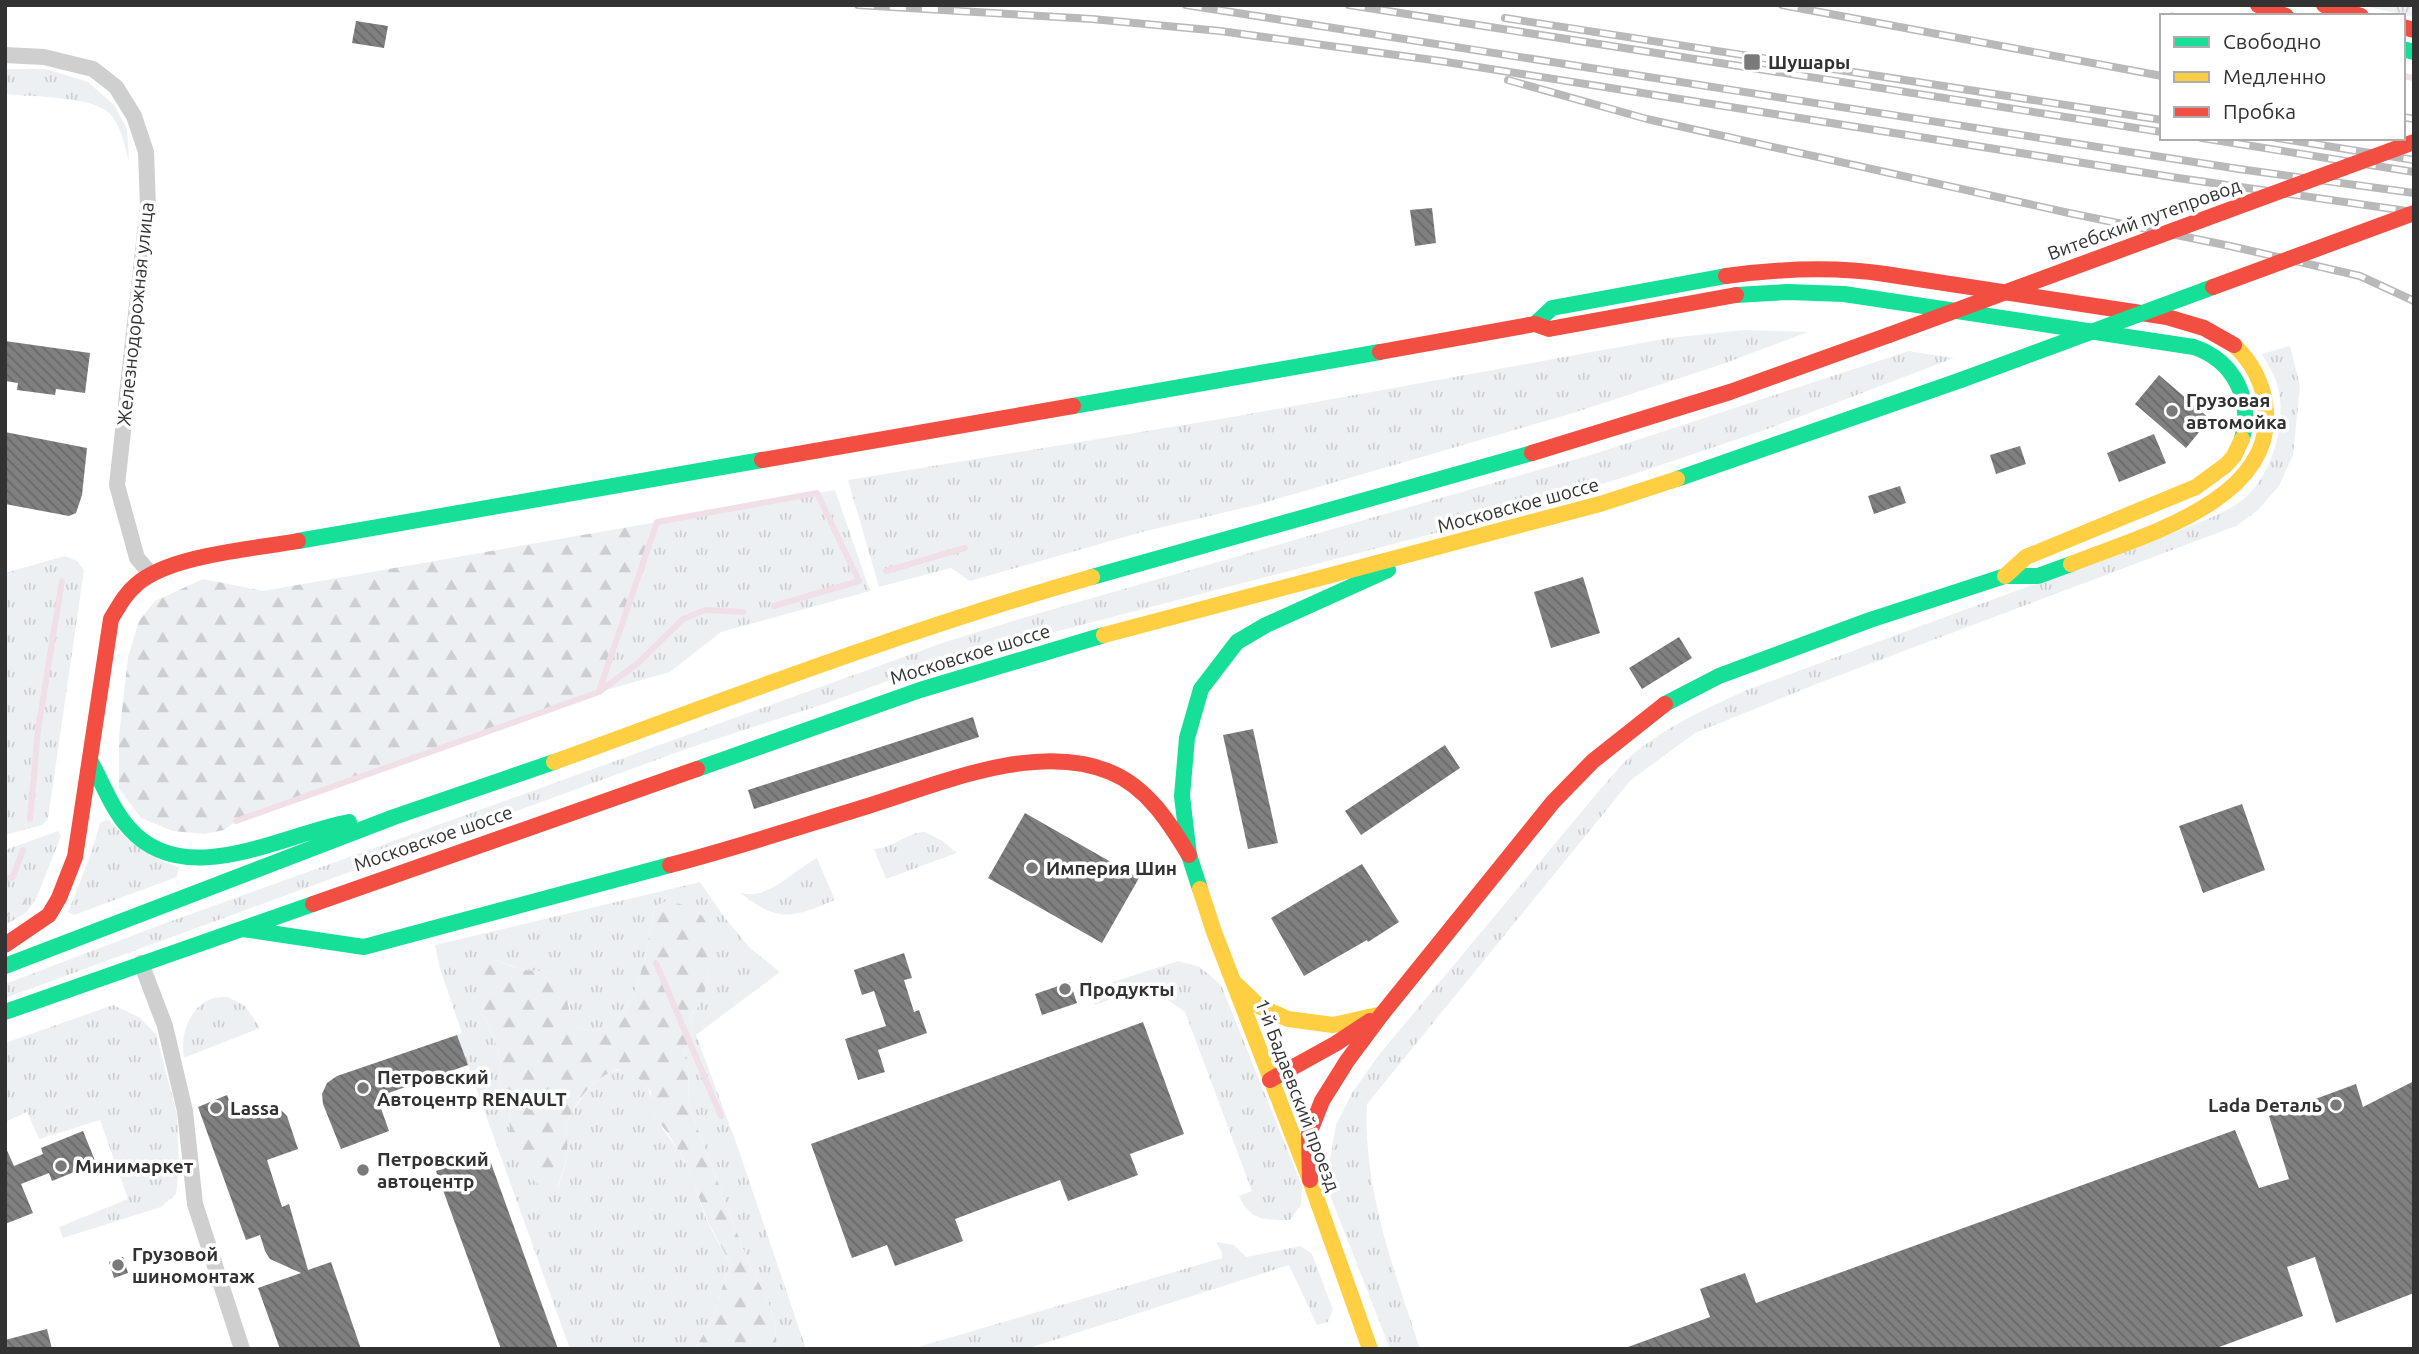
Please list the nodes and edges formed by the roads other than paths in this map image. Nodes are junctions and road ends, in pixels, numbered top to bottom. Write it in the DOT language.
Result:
graph roads {
  1 [pos="2258,5"];
  2 [pos="2324,5"];
  3 [pos="2281,14"];
  4 [pos="2354,14"];
  5 [pos="5,55"];
  6 [pos="2414,142"];
  7 [pos="2414,213"];
  8 [pos="1535,324"];
  9 [pos="1889,335"];
  10 [pos="1431,550"];
  11 [pos="151,574"];
  12 [pos="2005,576"];
  13 [pos="91,762"];
  14 [pos="394,817"];
  15 [pos="1189,855"];
  16 [pos="242,929"];
  17 [pos="5,945"];
  18 [pos="141,963"];
  19 [pos="5,966"];
  20 [pos="1231,980"];
  21 [pos="5,1012"];
  22 [pos="1382,1014"];
  23 [pos="1269,1080"];
  24 [pos="1310,1180"];
  25 [pos="242,1349"];
  26 [pos="1370,1349"];
  1 -- 3 [label="main road"];
  2 -- 4 [label="main road"];
  5 -- 11 [label="street, Железнодорожная улица"];
  6 -- 9 [label="main road, Витебский путепровод, bridge"];
  7 -- 10 [label="main road, Московское шоссе, bridge"];
  8 -- 11 [label="main road"];
  8 -- 12 [label="main road"];
  8 -- 12 [label="main road"];
  9 -- 14 [label="main road, Московское шоссе"];
  10 -- 15 [label="main road"];
  10 -- 16 [label="main road, Московское шоссе"];
  11 -- 13 [label="main road"];
  12 -- 22 [label="main road"];
  13 -- 14 [label="main road"];
  13 -- 17 [label="main road"];
  14 -- 19 [label="main road, Московское шоссе"];
  15 -- 16 [label="main road"];
  15 -- 20 [label="main road, 1-й Бадаевский проезд"];
  16 -- 18 [label="main road, Московское шоссе"];
  18 -- 21 [label="main road, Московское шоссе"];
  18 -- 25 [label="street"];
  20 -- 22 [label="main road"];
  20 -- 23 [label="main road, 1-й Бадаевский проезд"];
  22 -- 23 [label="main road"];
  22 -- 24 [label="main road"];
  23 -- 24 [label="main road, 1-й Бадаевский проезд"];
  24 -- 26 [label="main road, 1-й Бадаевский проезд"];
}
